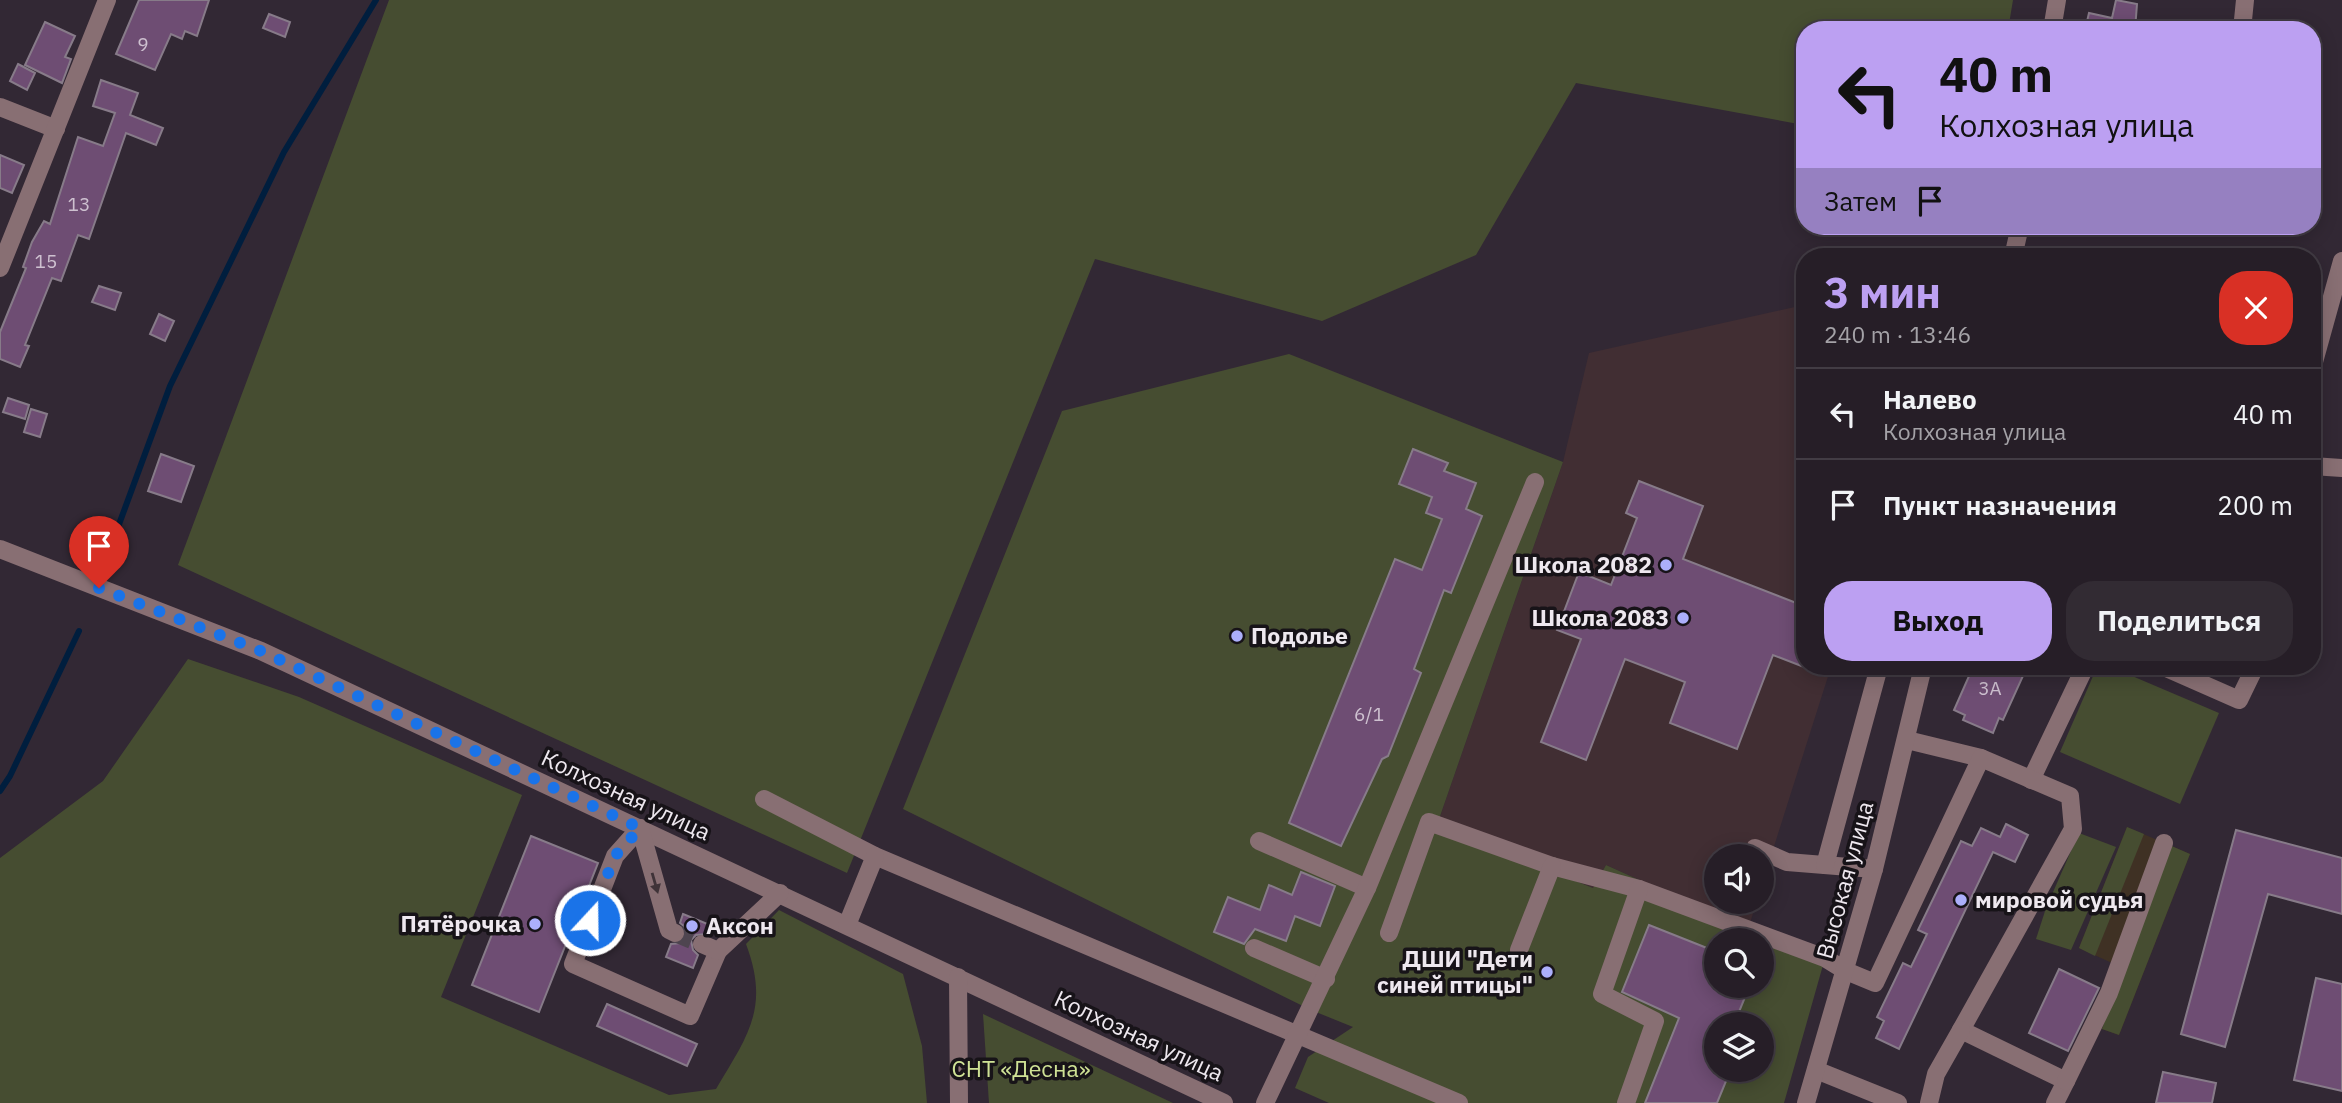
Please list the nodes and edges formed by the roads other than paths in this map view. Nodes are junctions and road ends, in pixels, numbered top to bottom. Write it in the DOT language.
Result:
graph roads {
  1 [pos="107,0"];
  2 [pos="2057,0"];
  3 [pos="2245,0"];
  4 [pos="2054,21"];
  5 [pos="2243,21"];
  6 [pos="0,107"];
  7 [pos="56,129"];
  8 [pos="2342,261"];
  9 [pos="0,268"];
  10 [pos="2321,337"];
  11 [pos="2321,467"];
  12 [pos="2342,468"];
  13 [pos="1535,482"];
  14 [pos="0,549"];
  15 [pos="1877,675"];
  16 [pos="1921,675"];
  17 [pos="2081,675"];
  18 [pos="2183,675"];
  19 [pos="2251,675"];
  20 [pos="1908,740"];
  21 [pos="1981,758"];
  22 [pos="2031,780"];
  23 [pos="764,799"];
  24 [pos="640,828"];
  25 [pos="1259,841"];
  26 [pos="2164,843"];
  27 [pos="875,856"];
  28 [pos="1774,856"];
  29 [pos="1825,865"];
  30 [pos="1552,866"];
  31 [pos="1874,869"];
  32 [pos="1367,888"];
  33 [pos="1639,889"];
  34 [pos="780,893"];
  35 [pos="847,925"];
  36 [pos="676,933"];
  37 [pos="1389,933"];
  38 [pos="1254,948"];
  39 [pos="1519,950"];
  40 [pos="1846,971"];
  41 [pos="958,977"];
  42 [pos="1326,979"];
  43 [pos="1961,1030"];
  44 [pos="1300,1034"];
  45 [pos="1816,1070"];
  46 [pos="2066,1081"];
  47 [pos="959,1103"];
  48 [pos="1224,1103"];
  49 [pos="1265,1103"];
  50 [pos="1459,1103"];
  51 [pos="1626,1103"];
  52 [pos="1806,1103"];
  53 [pos="1898,1103"];
  54 [pos="1929,1103"];
  55 [pos="2055,1103"];
  1 -- 7 [label="street"];
  2 -- 4 [label="street"];
  3 -- 5 [label="street"];
  6 -- 7 [label="street"];
  7 -- 9 [label="street"];
  8 -- 10 [label="street"];
  11 -- 12 [label="street"];
  13 -- 32 [label="street"];
  14 -- 24 [label="street, Колхозная улица"];
  15 -- 29 [label="street"];
  16 -- 20 [label="street, Высокая улица"];
  17 -- 22 [label="street"];
  18 -- 19 [label="street"];
  20 -- 21 [label="street"];
  20 -- 31 [label="street, Высокая улица"];
  21 -- 22 [label="street"];
  21 -- 40 [label="street"];
  22 -- 43 [label="street"];
  23 -- 27 [label="street"];
  24 -- 34 [label="street, Колхозная улица"];
  24 -- 34 [label="street"];
  24 -- 36 [label="street, one-way"];
  25 -- 32 [label="street"];
  26 -- 46 [label="street"];
  27 -- 35 [label="street"];
  27 -- 44 [label="street"];
  28 -- 29 [label="street"];
  29 -- 31 [label="street"];
  30 -- 33 [label="street"];
  30 -- 37 [label="street"];
  30 -- 39 [label="street"];
  31 -- 40 [label="street, Высокая улица"];
  32 -- 42 [label="street"];
  33 -- 40 [label="street"];
  33 -- 51 [label="street"];
  34 -- 35 [label="street, Колхозная улица"];
  35 -- 41 [label="street, Колхозная улица"];
  38 -- 42 [label="street"];
  40 -- 45 [label="street, Высокая улица"];
  41 -- 47 [label="street"];
  41 -- 48 [label="street, Колхозная улица"];
  42 -- 44 [label="street"];
  43 -- 46 [label="street"];
  43 -- 54 [label="street"];
  44 -- 49 [label="street"];
  44 -- 50 [label="street"];
  45 -- 52 [label="street, Высокая улица"];
  45 -- 53 [label="street"];
  46 -- 55 [label="street"];
}
